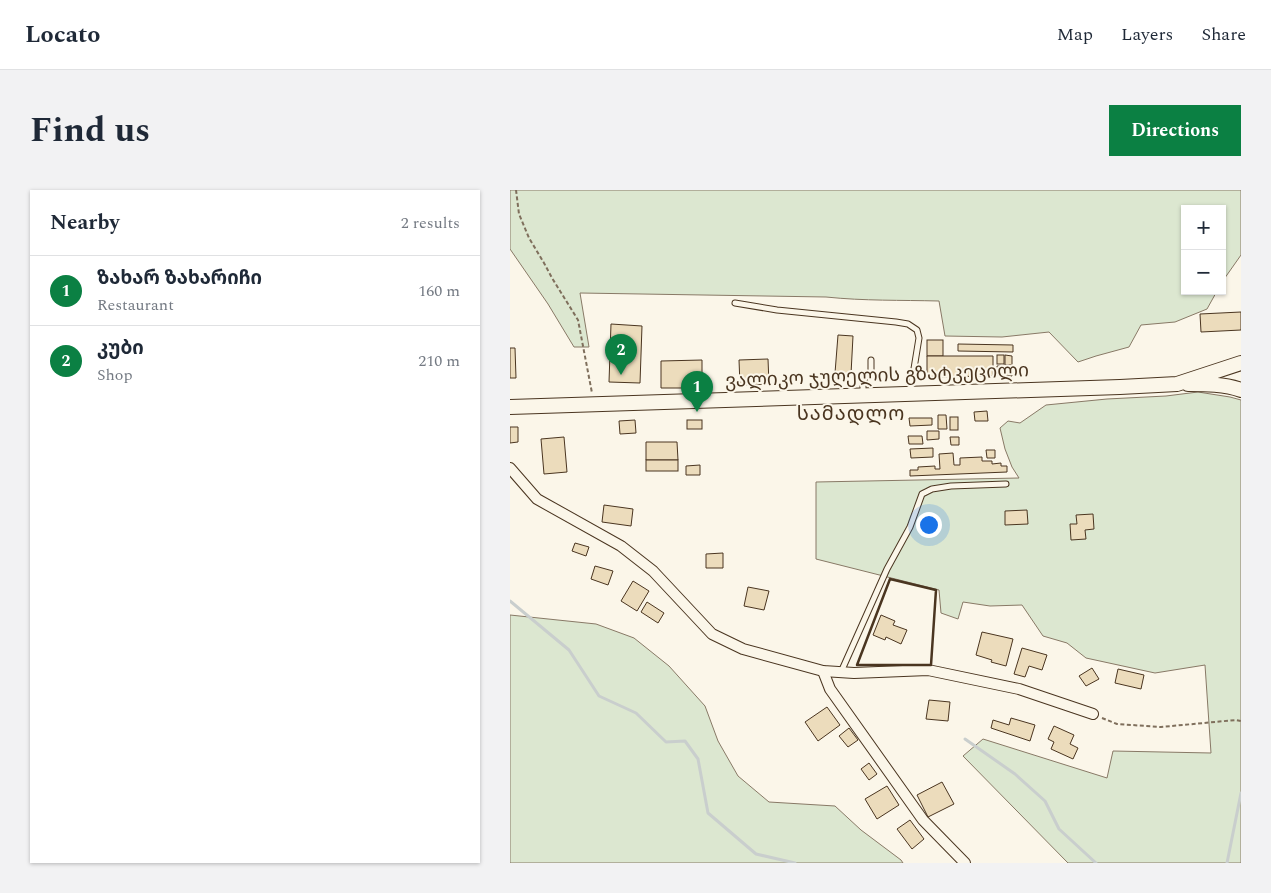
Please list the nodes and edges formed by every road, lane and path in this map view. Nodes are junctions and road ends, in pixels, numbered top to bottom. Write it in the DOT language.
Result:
graph roads {
  1 [pos="516,190"];
  2 [pos="735,303"];
  3 [pos="871,360"];
  4 [pos="1241,362"];
  5 [pos="1178,384"];
  6 [pos="1241,390"];
  7 [pos="910,394"];
  8 [pos="863,396"];
  9 [pos="594,404"];
  10 [pos="510,407"];
  11 [pos="510,468"];
  12 [pos="1006,484"];
  13 [pos="823,670"];
  14 [pos="841,672"];
  15 [pos="1093,714"];
  16 [pos="1241,721"];
  17 [pos="965,863"];
  1 -- 9 [label="path"];
  2 -- 7 [label="lane"];
  3 -- 8 [label="lane"];
  4 -- 5 [label="main road, ვალიკო ჯუღელის გზატკეცილი"];
  5 -- 6 [label="main road"];
  5 -- 7 [label="main road, ვალიკო ჯუღელის გზატკეცილი"];
  7 -- 8 [label="main road, ვალიკო ჯუღელის გზატკეცილი"];
  8 -- 9 [label="main road, ვალიკო ჯუღელის გზატკეცილი"];
  9 -- 10 [label="main road, ვალიკო ჯუღელის გზატკეცილი"];
  11 -- 13 [label="street"];
  12 -- 14 [label="lane"];
  13 -- 14 [label="street"];
  13 -- 17 [label="street"];
  14 -- 15 [label="street"];
  15 -- 16 [label="path"];
}
